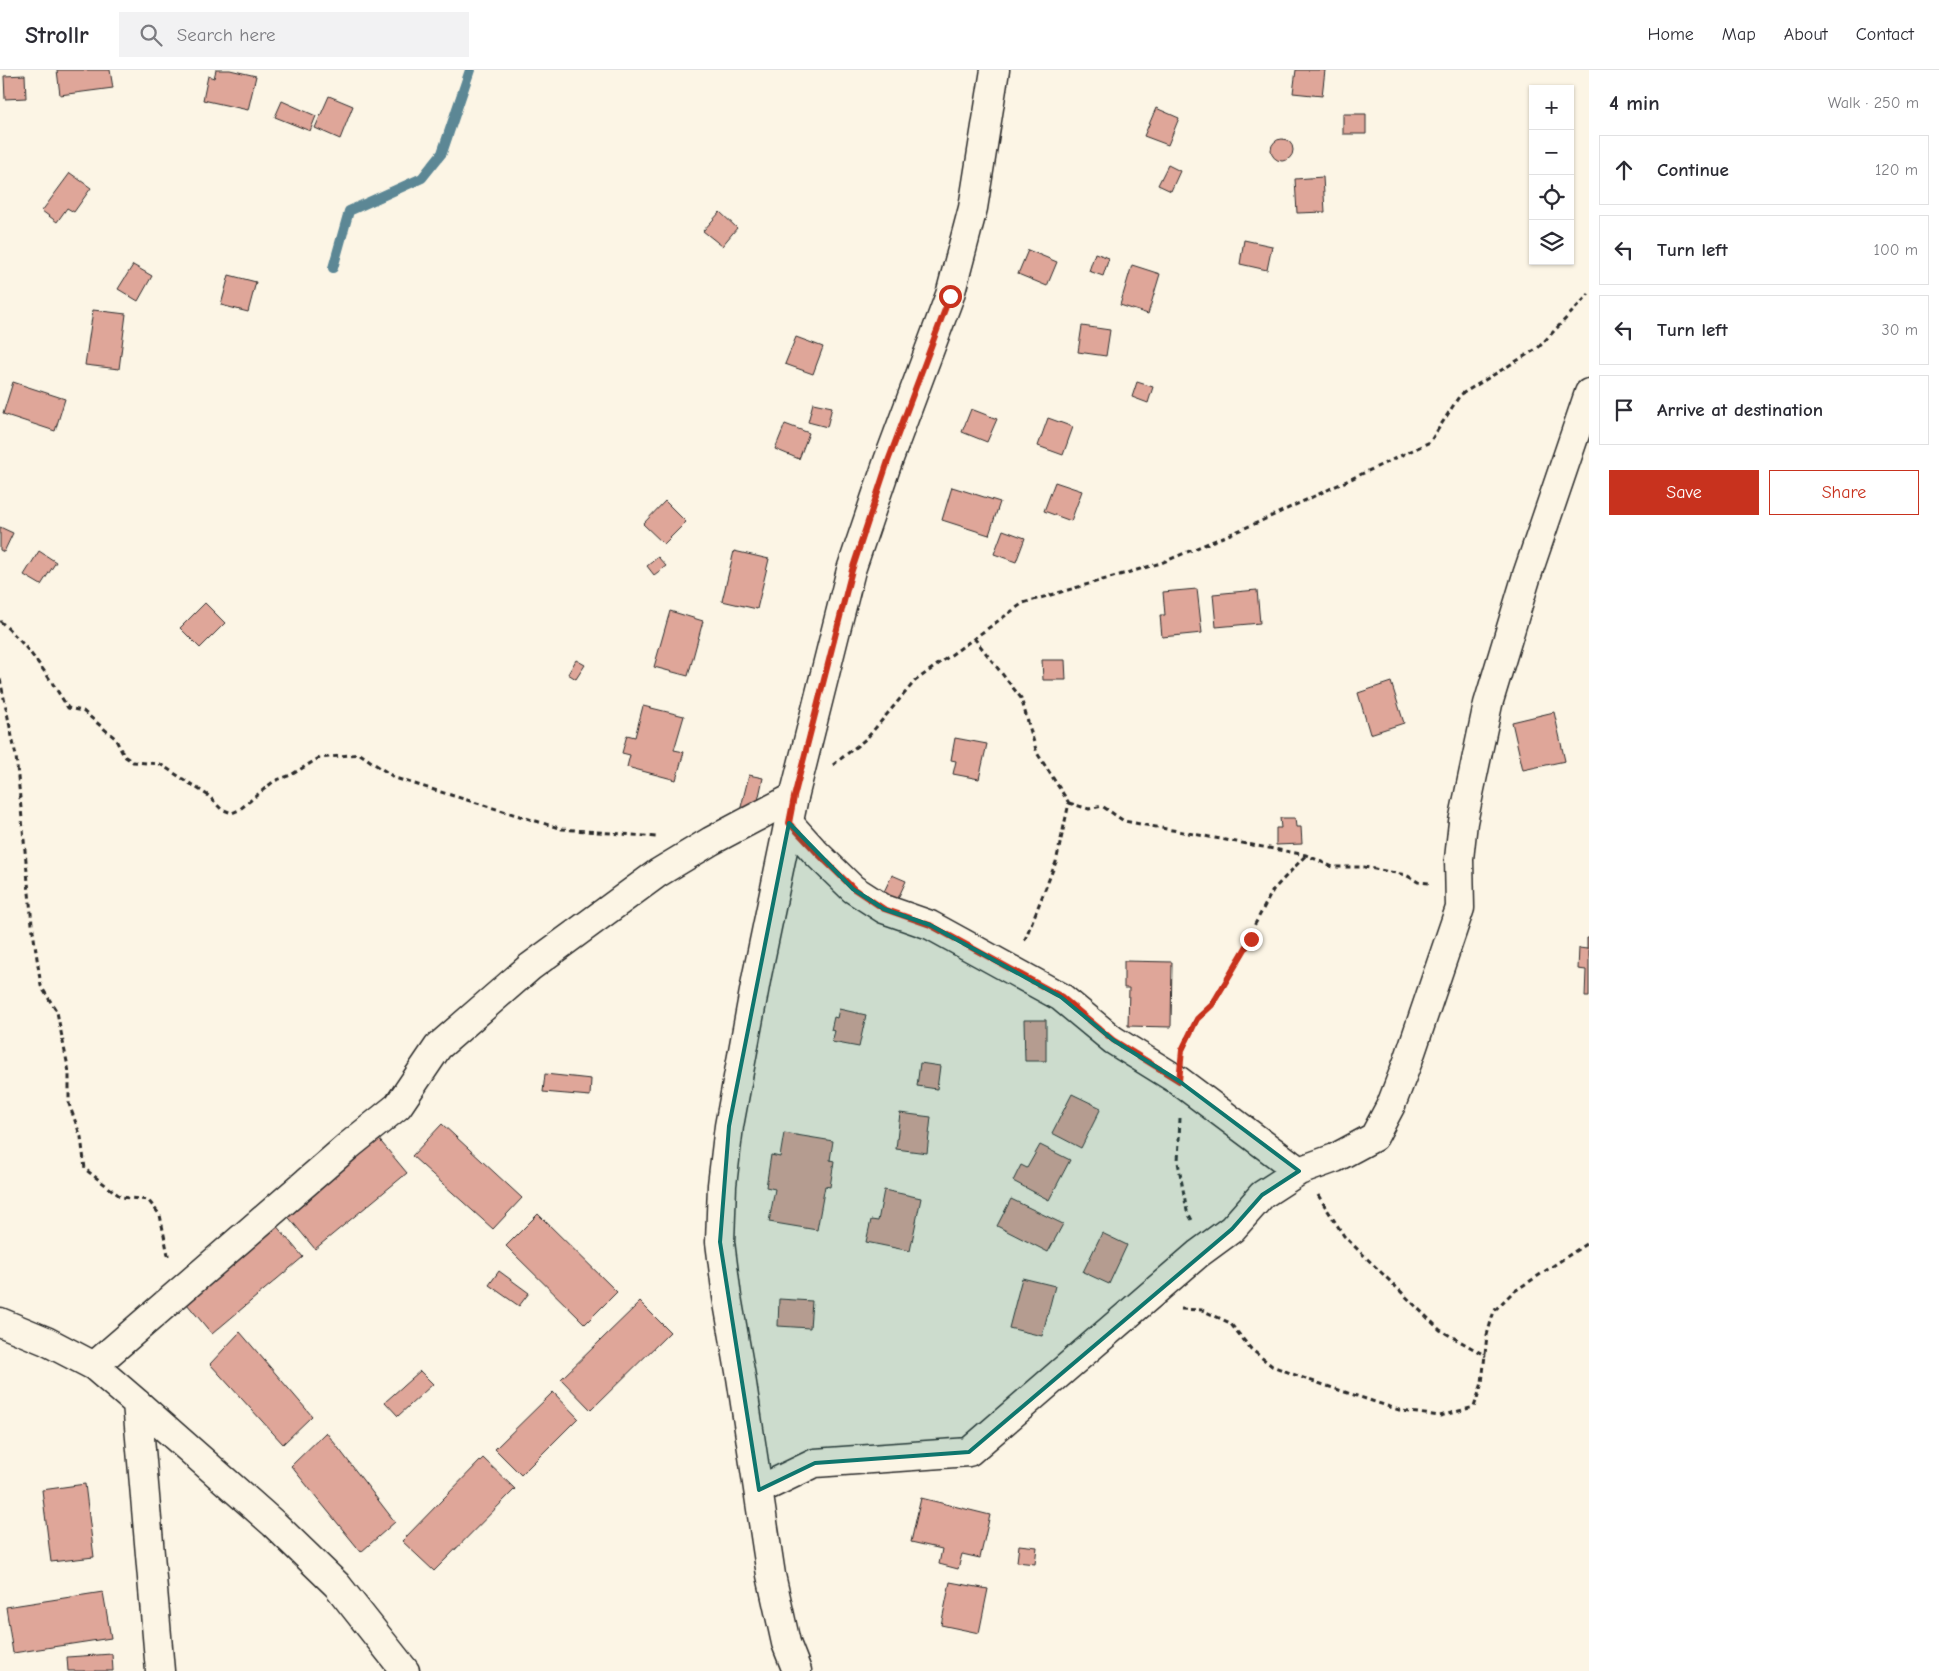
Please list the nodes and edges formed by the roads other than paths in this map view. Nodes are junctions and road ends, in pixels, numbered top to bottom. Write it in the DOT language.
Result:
graph roads {
  1 [pos="995,70"];
  2 [pos="1589,393"];
  3 [pos="791,810"];
  4 [pos="1299,1171"];
  5 [pos="0,1322"];
  6 [pos="94,1366"];
  7 [pos="137,1403"];
  8 [pos="759,1490"];
  9 [pos="160,1671"];
  10 [pos="406,1671"];
  11 [pos="797,1671"];
  1 -- 3 [label="street"];
  2 -- 4 [label="street"];
  3 -- 4 [label="street"];
  3 -- 6 [label="street"];
  3 -- 8 [label="street"];
  4 -- 8 [label="street"];
  5 -- 6 [label="street"];
  6 -- 7 [label="street"];
  7 -- 9 [label="street"];
  7 -- 10 [label="street"];
  8 -- 11 [label="street"];
}
